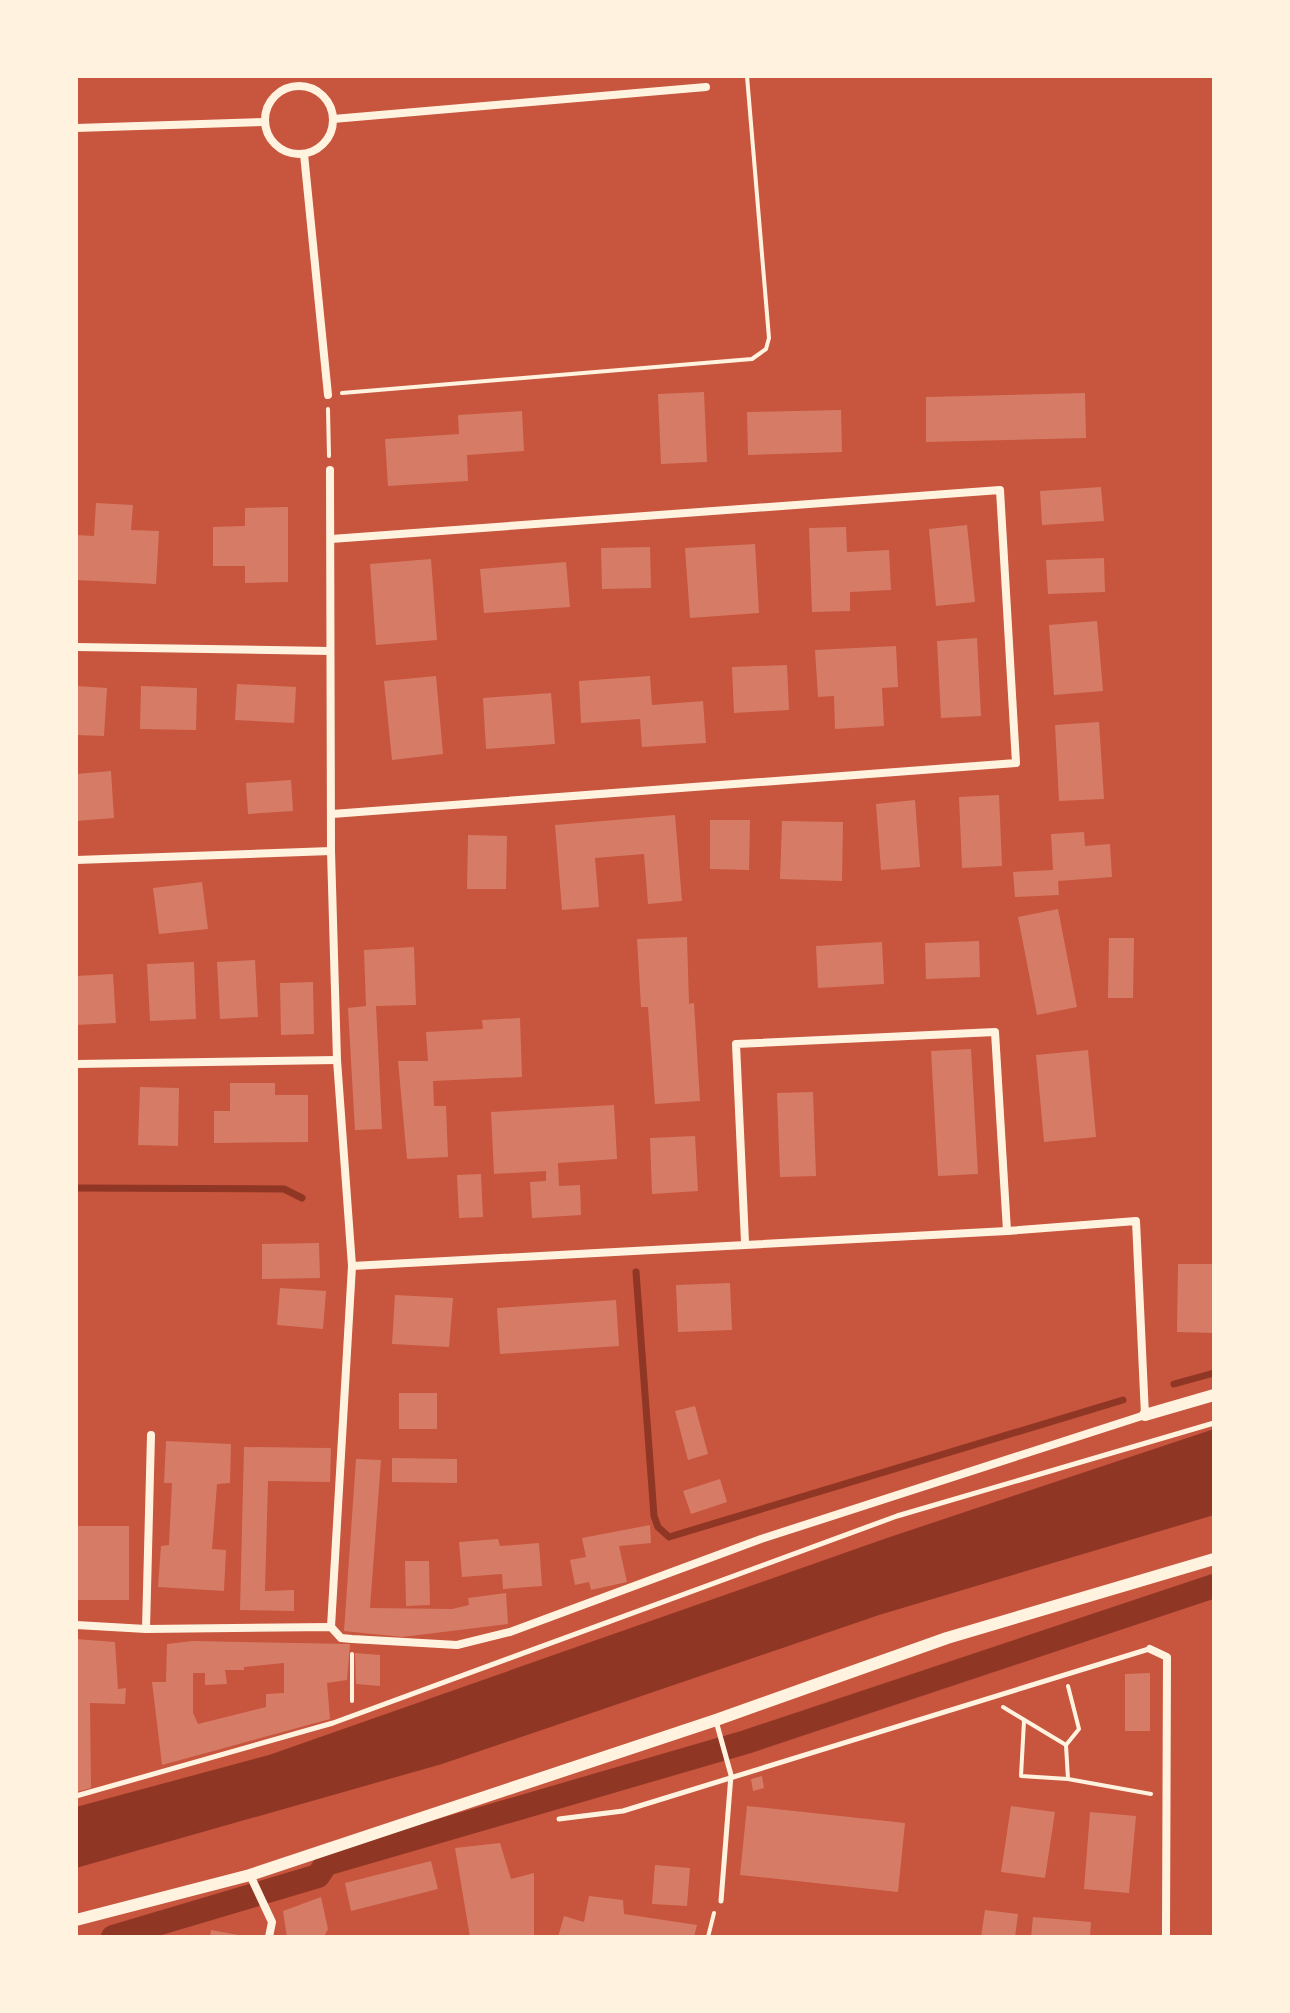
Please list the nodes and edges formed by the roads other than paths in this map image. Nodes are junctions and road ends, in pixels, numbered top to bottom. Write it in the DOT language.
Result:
graph roads {
  1 [pos="294,81"];
  2 [pos="706,87"];
  3 [pos="333,119"];
  4 [pos="265,122"];
  5 [pos="76,128"];
  6 [pos="304,154"];
  7 [pos="328,395"];
  8 [pos="330,470"];
  9 [pos="331,539"];
  10 [pos="76,647"];
  11 [pos="330,651"];
  12 [pos="332,814"];
  13 [pos="331,851"];
  14 [pos="76,860"];
  15 [pos="337,1060"];
  16 [pos="76,1064"];
  17 [pos="1007,1231"];
  18 [pos="745,1242"];
  19 [pos="352,1266"];
  20 [pos="1214,1395"];
  21 [pos="1145,1415"];
  22 [pos="1214,1423"];
  23 [pos="151,1435"];
  24 [pos="1214,1559"];
  25 [pos="76,1625"];
  26 [pos="331,1627"];
  27 [pos="146,1629"];
  28 [pos="1150,1649"];
  29 [pos="716,1720"];
  30 [pos="731,1775"];
  31 [pos="76,1796"];
  32 [pos="559,1819"];
  33 [pos="253,1880"];
  34 [pos="721,1901"];
  35 [pos="76,1920"];
  36 [pos="269,1937"];
  37 [pos="1166,1937"];
  1 -- 3 [label="street"];
  1 -- 4 [label="street"];
  2 -- 3 [label="street"];
  3 -- 6 [label="street"];
  4 -- 5 [label="street"];
  4 -- 6 [label="street"];
  6 -- 7 [label="street"];
  8 -- 9 [label="street"];
  9 -- 11 [label="street"];
  9 -- 12 [label="street"];
  10 -- 11 [label="street"];
  11 -- 12 [label="street"];
  12 -- 13 [label="street"];
  13 -- 14 [label="street"];
  13 -- 15 [label="street"];
  15 -- 16 [label="street"];
  15 -- 19 [label="street"];
  17 -- 18 [label="street"];
  17 -- 18 [label="street"];
  17 -- 21 [label="street"];
  18 -- 19 [label="street"];
  19 -- 26 [label="street"];
  20 -- 21 [label="street"];
  21 -- 26 [label="street"];
  22 -- 31 [label="lane"];
  23 -- 27 [label="street"];
  24 -- 29 [label="street"];
  25 -- 27 [label="street"];
  26 -- 27 [label="street"];
  28 -- 30 [label="lane"];
  28 -- 37 [label="street"];
  29 -- 30 [label="lane"];
  29 -- 33 [label="street"];
  30 -- 32 [label="lane"];
  30 -- 34 [label="lane"];
  33 -- 35 [label="street"];
  33 -- 36 [label="street"];
}
